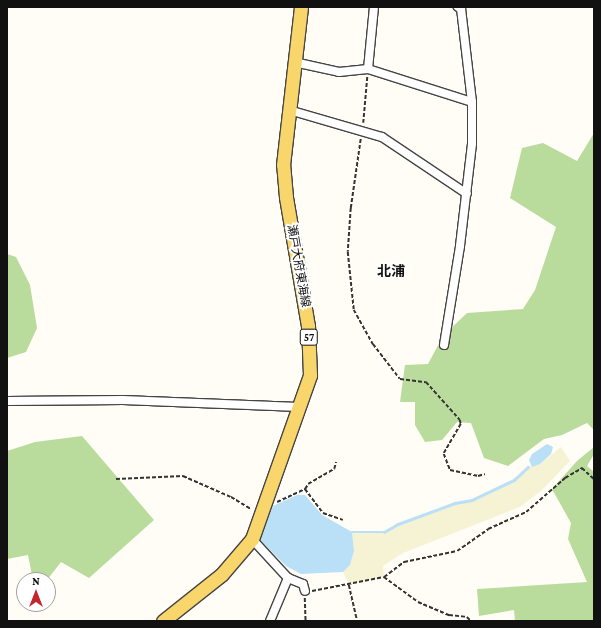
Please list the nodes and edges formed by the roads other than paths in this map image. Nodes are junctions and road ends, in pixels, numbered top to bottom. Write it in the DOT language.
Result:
graph roads {
  1 [pos="301,7"];
  2 [pos="374,7"];
  3 [pos="458,7"];
  4 [pos="294,62"];
  5 [pos="368,69"];
  6 [pos="472,102"];
  7 [pos="288,110"];
  8 [pos="467,194"];
  9 [pos="444,345"];
  10 [pos="7,401"];
  11 [pos="299,407"];
  12 [pos="252,539"];
  13 [pos="288,578"];
  14 [pos="305,591"];
  15 [pos="163,621"];
  16 [pos="270,621"];
  1 -- 4 [label="main road, 瀬戸大府東海線 / 57"];
  2 -- 5 [label="street"];
  3 -- 6 [label="street"];
  4 -- 5 [label="street"];
  4 -- 7 [label="main road, 瀬戸大府東海線 / 57"];
  5 -- 6 [label="street"];
  6 -- 8 [label="street"];
  7 -- 8 [label="street"];
  7 -- 11 [label="main road, 瀬戸大府東海線 / 57"];
  8 -- 9 [label="street"];
  10 -- 11 [label="street"];
  11 -- 12 [label="main road, 瀬戸大府東海線 / 57"];
  12 -- 13 [label="street"];
  12 -- 15 [label="main road, 瀬戸大府東海線 / 57"];
  13 -- 14 [label="street"];
  13 -- 16 [label="street"];
}
